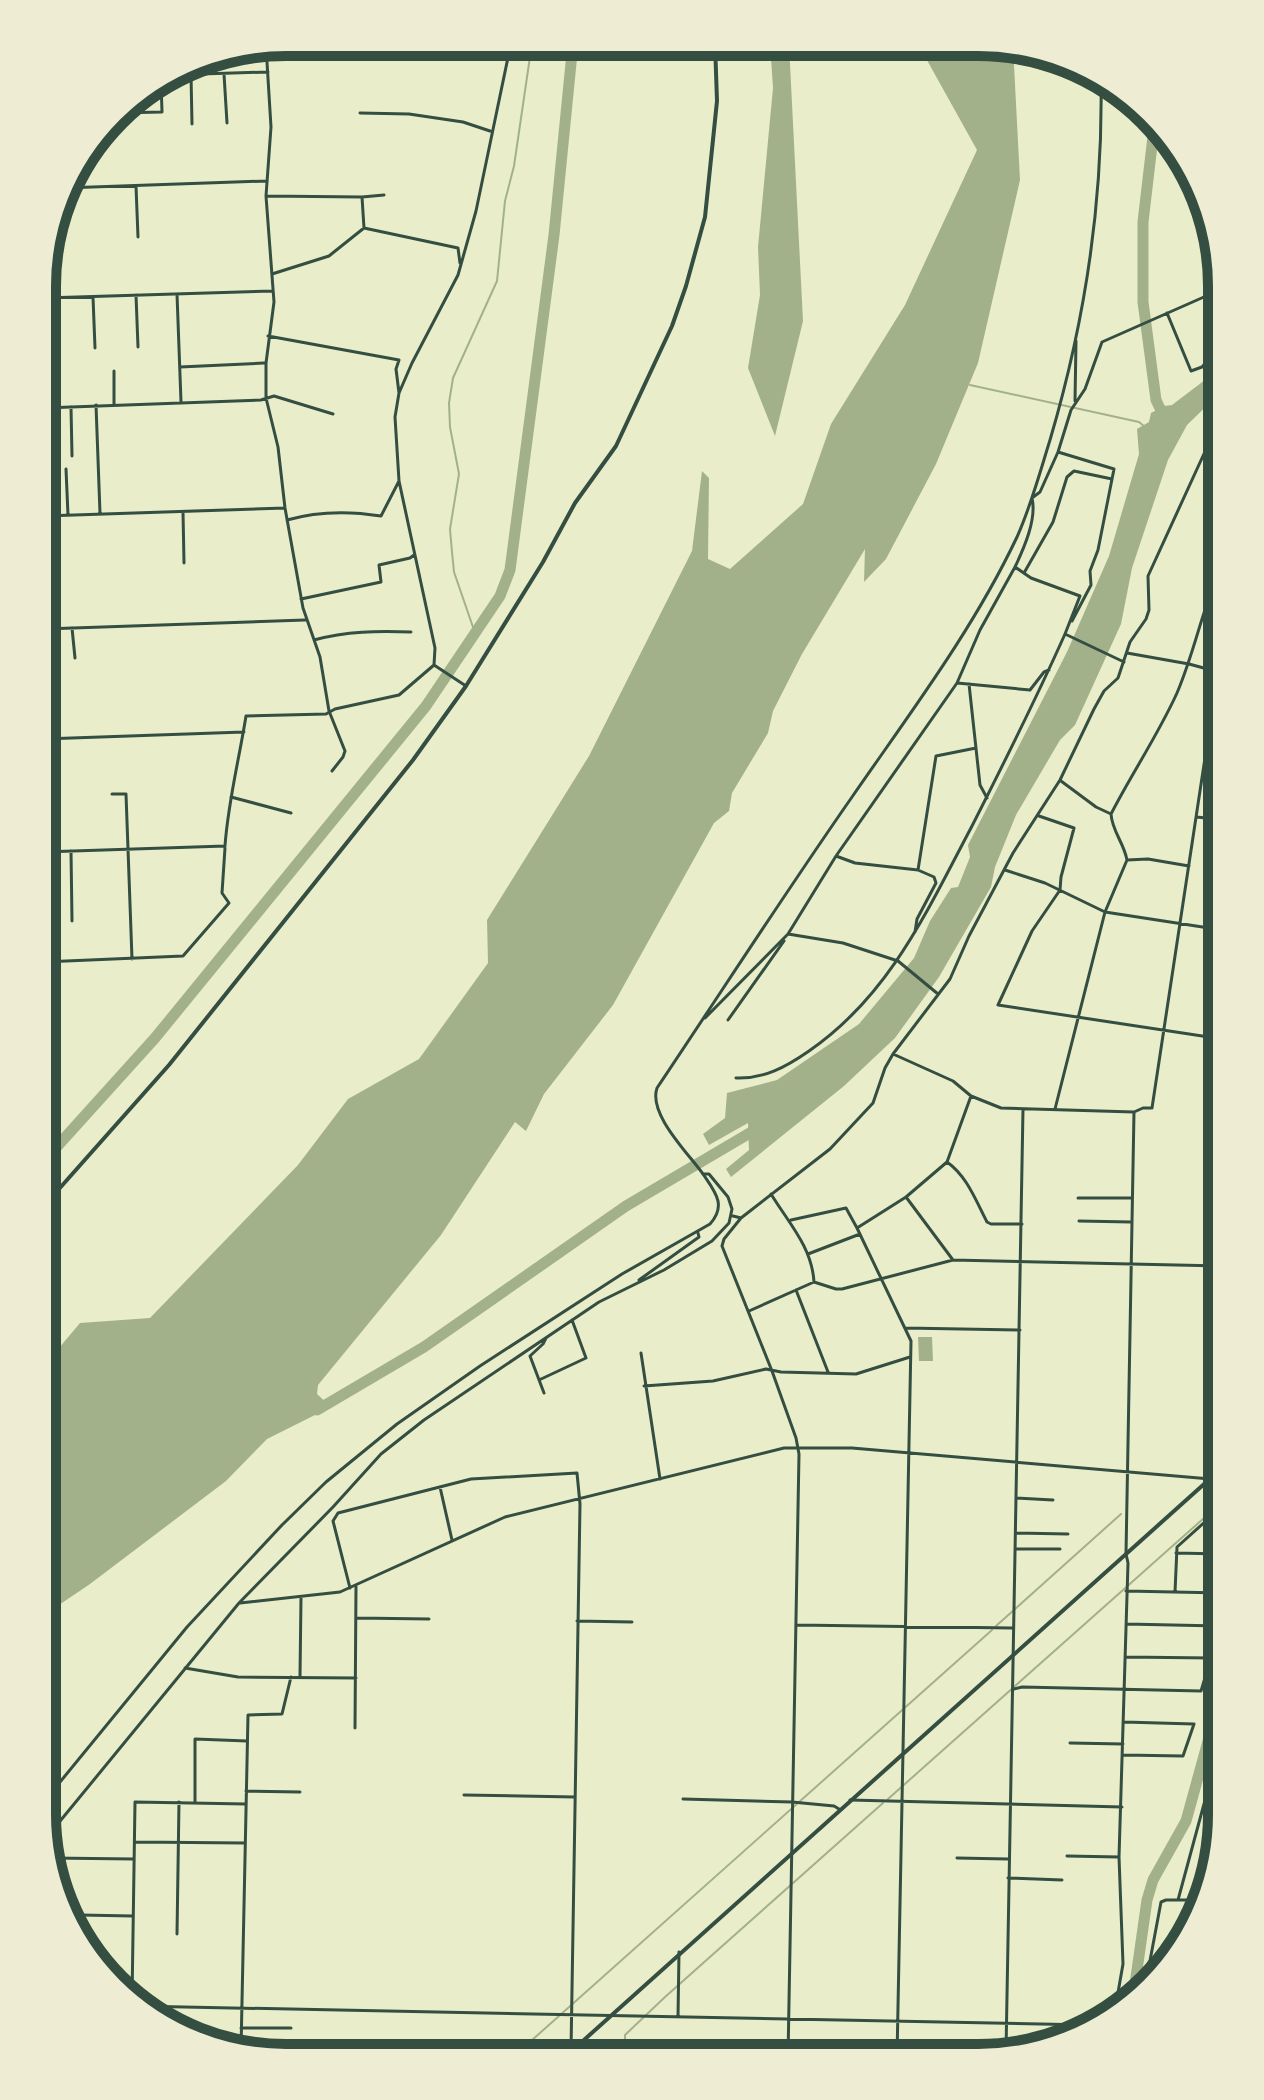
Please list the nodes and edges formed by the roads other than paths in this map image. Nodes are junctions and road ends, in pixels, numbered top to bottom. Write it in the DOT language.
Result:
graph roads {
  1 [pos="508,56"];
  2 [pos="715,56"];
  3 [pos="267,57"];
  4 [pos="268,72"];
  5 [pos="224,74"];
  6 [pos="196,75"];
  7 [pos="191,77"];
  8 [pos="1101,92"];
  9 [pos="161,93"];
  10 [pos="135,113"];
  11 [pos="360,113"];
  12 [pos="227,123"];
  13 [pos="192,124"];
  14 [pos="491,131"];
  15 [pos="266,181"];
  16 [pos="136,186"];
  17 [pos="79,188"];
  18 [pos="384,195"];
  19 [pos="266,196"];
  20 [pos="362,197"];
  21 [pos="364,228"];
  22 [pos="138,237"];
  23 [pos="460,267"];
  24 [pos="271,274"];
  25 [pos="273,291"];
  26 [pos="177,294"];
  27 [pos="136,295"];
  28 [pos="1208,295"];
  29 [pos="93,297"];
  30 [pos="56,298"];
  31 [pos="1167,313"];
  32 [pos="268,336"];
  33 [pos="1075,338"];
  34 [pos="138,347"];
  35 [pos="95,348"];
  36 [pos="1208,360"];
  37 [pos="266,363"];
  38 [pos="180,367"];
  39 [pos="114,371"];
  40 [pos="399,393"];
  41 [pos="266,398"];
  42 [pos="1075,401"];
  43 [pos="181,403"];
  44 [pos="96,405"];
  45 [pos="114,405"];
  46 [pos="71,407"];
  47 [pos="56,408"];
  48 [pos="333,414"];
  49 [pos="1208,445"];
  50 [pos="1058,452"];
  51 [pos="72,456"];
  52 [pos="66,469"];
  53 [pos="1112,479"];
  54 [pos="399,481"];
  55 [pos="1032,498"];
  56 [pos="285,508"];
  57 [pos="183,512"];
  58 [pos="100,514"];
  59 [pos="68,515"];
  60 [pos="56,516"];
  61 [pos="287,520"];
  62 [pos="415,555"];
  63 [pos="184,563"];
  64 [pos="1015,567"];
  65 [pos="1024,573"];
  66 [pos="1208,597"];
  67 [pos="301,599"];
  68 [pos="305,620"];
  69 [pos="1072,621"];
  70 [pos="72,628"];
  71 [pos="56,629"];
  72 [pos="411,632"];
  73 [pos="1068,635"];
  74 [pos="314,640"];
  75 [pos="1127,653"];
  76 [pos="75,658"];
  77 [pos="1122,661"];
  78 [pos="1189,664"];
  79 [pos="436,666"];
  80 [pos="1208,669"];
  81 [pos="1049,670"];
  82 [pos="957,683"];
  83 [pos="969,684"];
  84 [pos="466,686"];
  85 [pos="329,711"];
  86 [pos="244,732"];
  87 [pos="56,739"];
  88 [pos="976,748"];
  89 [pos="1208,748"];
  90 [pos="332,771"];
  91 [pos="1060,780"];
  92 [pos="112,794"];
  93 [pos="231,797"];
  94 [pos="987,798"];
  95 [pos="291,813"];
  96 [pos="1111,814"];
  97 [pos="1039,816"];
  98 [pos="1197,817"];
  99 [pos="1208,818"];
  100 [pos="225,846"];
  101 [pos="129,850"];
  102 [pos="71,851"];
  103 [pos="56,852"];
  104 [pos="836,856"];
  105 [pos="1127,860"];
  106 [pos="1189,866"];
  107 [pos="918,870"];
  108 [pos="1005,870"];
  109 [pos="1060,890"];
  110 [pos="1105,912"];
  111 [pos="72,921"];
  112 [pos="1181,923"];
  113 [pos="1208,928"];
  114 [pos="915,933"];
  115 [pos="788,934"];
  116 [pos="132,959"];
  117 [pos="56,962"];
  118 [pos="900,962"];
  119 [pos="937,993"];
  120 [pos="1079,1017"];
  121 [pos="702,1020"];
  122 [pos="728,1020"];
  123 [pos="1165,1031"];
  124 [pos="1208,1037"];
  125 [pos="893,1054"];
  126 [pos="736,1078"];
  127 [pos="971,1096"];
  128 [pos="1023,1109"];
  129 [pos="1054,1110"];
  130 [pos="1134,1112"];
  131 [pos="947,1162"];
  132 [pos="703,1174"];
  133 [pos="56,1192"];
  134 [pos="771,1194"];
  135 [pos="906,1197"];
  136 [pos="1078,1198"];
  137 [pos="1131,1198"];
  138 [pos="732,1216"];
  139 [pos="741,1218"];
  140 [pos="790,1221"];
  141 [pos="1079,1221"];
  142 [pos="1131,1222"];
  143 [pos="1022,1224"];
  144 [pos="857,1228"];
  145 [pos="698,1233"];
  146 [pos="860,1234"];
  147 [pos="807,1255"];
  148 [pos="953,1260"];
  149 [pos="1021,1261"];
  150 [pos="1131,1263"];
  151 [pos="1208,1266"];
  152 [pos="882,1279"];
  153 [pos="814,1282"];
  154 [pos="636,1283"];
  155 [pos="796,1290"];
  156 [pos="749,1311"];
  157 [pos="572,1320"];
  158 [pos="905,1328"];
  159 [pos="1020,1330"];
  160 [pos="546,1338"];
  161 [pos="641,1353"];
  162 [pos="910,1357"];
  163 [pos="772,1371"];
  164 [pos="829,1374"];
  165 [pos="539,1380"];
  166 [pos="644,1386"];
  167 [pos="544,1393"];
  168 [pos="798,1447"];
  169 [pos="908,1454"];
  170 [pos="1017,1463"];
  171 [pos="1127,1472"];
  172 [pos="660,1479"];
  173 [pos="1208,1480"];
  174 [pos="440,1487"];
  175 [pos="1016,1498"];
  176 [pos="579,1499"];
  177 [pos="1053,1500"];
  178 [pos="1208,1520"];
  179 [pos="1016,1533"];
  180 [pos="1068,1534"];
  181 [pos="452,1540"];
  182 [pos="1016,1549"];
  183 [pos="1060,1549"];
  184 [pos="1176,1553"];
  185 [pos="1126,1554"];
  186 [pos="1208,1554"];
  187 [pos="356,1586"];
  188 [pos="350,1588"];
  189 [pos="1126,1591"];
  190 [pos="1175,1592"];
  191 [pos="1208,1593"];
  192 [pos="301,1597"];
  193 [pos="239,1603"];
  194 [pos="357,1618"];
  195 [pos="429,1619"];
  196 [pos="577,1621"];
  197 [pos="632,1622"];
  198 [pos="1126,1624"];
  199 [pos="796,1625"];
  200 [pos="1208,1626"];
  201 [pos="905,1628"];
  202 [pos="1013,1628"];
  203 [pos="1012,1655"];
  204 [pos="1125,1657"];
  205 [pos="1208,1658"];
  206 [pos="185,1668"];
  207 [pos="1208,1668"];
  208 [pos="300,1676"];
  209 [pos="291,1677"];
  210 [pos="356,1678"];
  211 [pos="1014,1689"];
  212 [pos="1124,1689"];
  213 [pos="1123,1722"];
  214 [pos="355,1728"];
  215 [pos="247,1741"];
  216 [pos="1070,1743"];
  217 [pos="1123,1744"];
  218 [pos="901,1753"];
  219 [pos="1123,1755"];
  220 [pos="56,1787"];
  221 [pos="1208,1789"];
  222 [pos="246,1791"];
  223 [pos="300,1792"];
  224 [pos="464,1795"];
  225 [pos="575,1797"];
  226 [pos="683,1799"];
  227 [pos="850,1800"];
  228 [pos="179,1802"];
  229 [pos="195,1802"];
  230 [pos="792,1802"];
  231 [pos="902,1803"];
  232 [pos="246,1804"];
  233 [pos="1010,1805"];
  234 [pos="1122,1807"];
  235 [pos="839,1809"];
  236 [pos="57,1825"];
  237 [pos="135,1842"];
  238 [pos="179,1842"];
  239 [pos="245,1843"];
  240 [pos="792,1851"];
  241 [pos="1067,1856"];
  242 [pos="1119,1857"];
  243 [pos="60,1858"];
  244 [pos="957,1858"];
  245 [pos="134,1859"];
  246 [pos="1008,1859"];
  247 [pos="1008,1878"];
  248 [pos="1062,1880"];
  249 [pos="1178,1900"];
  250 [pos="1191,1900"];
  251 [pos="80,1915"];
  252 [pos="133,1916"];
  253 [pos="177,1934"];
  254 [pos="679,1952"];
  255 [pos="1149,1962"];
  256 [pos="1154,1962"];
  257 [pos="1148,1969"];
  258 [pos="132,1985"];
  259 [pos="1117,1996"];
  260 [pos="162,2007"];
  261 [pos="242,2009"];
  262 [pos="571,2014"];
  263 [pos="610,2016"];
  264 [pos="678,2017"];
  265 [pos="789,2019"];
  266 [pos="897,2021"];
  267 [pos="1006,2023"];
  268 [pos="1069,2025"];
  269 [pos="241,2028"];
  270 [pos="291,2028"];
  271 [pos="241,2039"];
  272 [pos="1006,2042"];
  273 [pos="571,2044"];
  274 [pos="579,2044"];
  275 [pos="788,2044"];
  276 [pos="897,2044"];
  1 -- 14 [label="street"];
  2 -- 84 [label="main road"];
  3 -- 4 [label="street"];
  4 -- 5 [label="street"];
  4 -- 15 [label="street"];
  5 -- 6 [label="street"];
  5 -- 12 [label="street"];
  7 -- 13 [label="street"];
  8 -- 33 [label="street"];
  9 -- 10 [label="street"];
  11 -- 14 [label="street"];
  14 -- 23 [label="street"];
  15 -- 16 [label="street"];
  15 -- 19 [label="street"];
  16 -- 17 [label="street"];
  16 -- 22 [label="street"];
  18 -- 20 [label="street"];
  19 -- 20 [label="street"];
  19 -- 24 [label="street"];
  20 -- 21 [label="street"];
  21 -- 23 [label="street"];
  21 -- 24 [label="street"];
  23 -- 40 [label="street"];
  24 -- 25 [label="street"];
  25 -- 26 [label="street"];
  25 -- 32 [label="street"];
  26 -- 27 [label="street"];
  26 -- 38 [label="street"];
  27 -- 29 [label="street"];
  27 -- 34 [label="street"];
  28 -- 31 [label="street"];
  29 -- 30 [label="street"];
  29 -- 35 [label="street"];
  31 -- 36 [label="street"];
  31 -- 42 [label="street"];
  32 -- 37 [label="street"];
  32 -- 40 [label="street"];
  33 -- 42 [label="street"];
  33 -- 55 [label="street"];
  37 -- 38 [label="street"];
  37 -- 41 [label="street"];
  38 -- 43 [label="street"];
  39 -- 45 [label="street"];
  40 -- 54 [label="street"];
  41 -- 43 [label="street"];
  41 -- 48 [label="street"];
  41 -- 56 [label="street"];
  42 -- 50 [label="street"];
  43 -- 45 [label="street"];
  44 -- 45 [label="street"];
  44 -- 46 [label="street"];
  44 -- 58 [label="street"];
  46 -- 47 [label="street"];
  46 -- 51 [label="street"];
  49 -- 75 [label="street"];
  50 -- 53 [label="street"];
  50 -- 55 [label="street"];
  52 -- 59 [label="street"];
  53 -- 65 [label="street"];
  53 -- 69 [label="street"];
  54 -- 61 [label="street"];
  54 -- 62 [label="street"];
  55 -- 64 [label="street"];
  55 -- 121 [label="street"];
  56 -- 57 [label="street"];
  56 -- 61 [label="street"];
  57 -- 58 [label="street"];
  57 -- 63 [label="street"];
  58 -- 59 [label="street"];
  59 -- 60 [label="street"];
  61 -- 67 [label="street"];
  62 -- 67 [label="street"];
  62 -- 79 [label="street"];
  64 -- 65 [label="street"];
  64 -- 82 [label="street"];
  65 -- 69 [label="street"];
  66 -- 78 [label="street"];
  67 -- 68 [label="street"];
  68 -- 70 [label="street"];
  68 -- 74 [label="street"];
  69 -- 73 [label="street"];
  70 -- 71 [label="street"];
  70 -- 76 [label="street"];
  72 -- 74 [label="street"];
  73 -- 77 [label="street"];
  73 -- 81 [label="street"];
  74 -- 85 [label="street"];
  75 -- 77 [label="street"];
  75 -- 78 [label="street"];
  77 -- 91 [label="street"];
  78 -- 80 [label="street"];
  78 -- 96 [label="street"];
  79 -- 84 [label="street"];
  79 -- 85 [label="street"];
  81 -- 83 [label="street"];
  81 -- 94 [label="street"];
  82 -- 83 [label="street"];
  82 -- 104 [label="street"];
  83 -- 88 [label="street"];
  84 -- 133 [label="main road"];
  85 -- 86 [label="street"];
  85 -- 90 [label="street"];
  86 -- 87 [label="street"];
  86 -- 93 [label="street"];
  88 -- 94 [label="street"];
  88 -- 107 [label="street"];
  89 -- 98 [label="street"];
  91 -- 96 [label="street"];
  91 -- 97 [label="street"];
  92 -- 101 [label="street"];
  93 -- 95 [label="street"];
  93 -- 100 [label="street"];
  94 -- 114 [label="street"];
  96 -- 105 [label="street"];
  97 -- 108 [label="street"];
  97 -- 109 [label="street"];
  98 -- 99 [label="street"];
  98 -- 106 [label="street"];
  100 -- 101 [label="street"];
  100 -- 116 [label="street"];
  101 -- 102 [label="street"];
  101 -- 116 [label="street"];
  102 -- 103 [label="street"];
  102 -- 111 [label="street"];
  104 -- 107 [label="street"];
  104 -- 115 [label="street"];
  105 -- 106 [label="street"];
  105 -- 110 [label="street"];
  106 -- 112 [label="street"];
  107 -- 114 [label="street"];
  108 -- 109 [label="street"];
  108 -- 119 [label="street"];
  109 -- 110 [label="street"];
  109 -- 120 [label="street"];
  110 -- 112 [label="street"];
  110 -- 120 [label="street"];
  112 -- 113 [label="street"];
  112 -- 123 [label="street"];
  114 -- 118 [label="street"];
  115 -- 118 [label="street"];
  115 -- 121 [label="street"];
  115 -- 122 [label="street"];
  116 -- 117 [label="street"];
  118 -- 119 [label="street"];
  118 -- 126 [label="street"];
  119 -- 125 [label="street"];
  120 -- 123 [label="street"];
  120 -- 129 [label="street"];
  121 -- 132 [label="street"];
  123 -- 124 [label="street"];
  123 -- 130 [label="street"];
  125 -- 127 [label="street"];
  125 -- 134 [label="street"];
  127 -- 128 [label="street"];
  127 -- 131 [label="street"];
  128 -- 129 [label="street"];
  128 -- 143 [label="street"];
  129 -- 130 [label="street"];
  130 -- 137 [label="street"];
  131 -- 135 [label="street"];
  131 -- 143 [label="street"];
  132 -- 138 [label="street"];
  132 -- 145 [label="street"];
  134 -- 139 [label="street"];
  134 -- 140 [label="street"];
  135 -- 144 [label="street"];
  135 -- 148 [label="street"];
  136 -- 137 [label="street"];
  137 -- 142 [label="street"];
  138 -- 139 [label="street"];
  138 -- 154 [label="street"];
  139 -- 156 [label="street"];
  140 -- 144 [label="street"];
  140 -- 147 [label="street"];
  141 -- 142 [label="street"];
  142 -- 150 [label="street"];
  143 -- 149 [label="street"];
  144 -- 146 [label="street"];
  145 -- 154 [label="street"];
  145 -- 220 [label="street"];
  146 -- 147 [label="street"];
  146 -- 152 [label="street"];
  147 -- 153 [label="street"];
  148 -- 149 [label="street"];
  148 -- 152 [label="street"];
  149 -- 150 [label="street"];
  149 -- 159 [label="street"];
  150 -- 151 [label="street"];
  150 -- 171 [label="street"];
  152 -- 153 [label="street"];
  152 -- 158 [label="street"];
  153 -- 155 [label="street"];
  154 -- 157 [label="street"];
  155 -- 156 [label="street"];
  155 -- 164 [label="street"];
  156 -- 163 [label="street"];
  157 -- 160 [label="street"];
  157 -- 165 [label="street"];
  158 -- 159 [label="street"];
  158 -- 162 [label="street"];
  159 -- 170 [label="street"];
  160 -- 165 [label="street"];
  160 -- 193 [label="street"];
  161 -- 166 [label="street"];
  162 -- 164 [label="street"];
  162 -- 169 [label="street"];
  163 -- 164 [label="street"];
  163 -- 166 [label="street"];
  163 -- 168 [label="street"];
  165 -- 167 [label="street"];
  166 -- 172 [label="street"];
  168 -- 169 [label="street"];
  168 -- 172 [label="street"];
  168 -- 199 [label="street"];
  169 -- 170 [label="street"];
  169 -- 201 [label="street"];
  170 -- 171 [label="street"];
  170 -- 175 [label="street"];
  171 -- 173 [label="street"];
  171 -- 185 [label="street"];
  172 -- 176 [label="street"];
  173 -- 185 [label="main road"];
  174 -- 176 [label="street"];
  174 -- 181 [label="street"];
  174 -- 188 [label="street"];
  175 -- 177 [label="street"];
  175 -- 179 [label="street"];
  176 -- 181 [label="street"];
  176 -- 196 [label="street"];
  178 -- 184 [label="street"];
  179 -- 180 [label="street"];
  179 -- 182 [label="street"];
  181 -- 187 [label="street"];
  182 -- 183 [label="street"];
  182 -- 202 [label="street"];
  184 -- 186 [label="street"];
  184 -- 190 [label="street"];
  185 -- 189 [label="street"];
  185 -- 203 [label="main road"];
  187 -- 188 [label="street"];
  187 -- 194 [label="street"];
  188 -- 192 [label="street"];
  189 -- 190 [label="street"];
  189 -- 198 [label="street"];
  190 -- 191 [label="street"];
  192 -- 193 [label="street"];
  192 -- 208 [label="street"];
  193 -- 206 [label="street"];
  194 -- 195 [label="street"];
  194 -- 210 [label="street"];
  196 -- 197 [label="street"];
  196 -- 225 [label="street"];
  198 -- 200 [label="street"];
  198 -- 204 [label="street"];
  199 -- 201 [label="street"];
  199 -- 230 [label="street"];
  201 -- 202 [label="street"];
  201 -- 218 [label="street"];
  202 -- 203 [label="street"];
  203 -- 211 [label="street"];
  203 -- 218 [label="main road"];
  204 -- 205 [label="street"];
  204 -- 212 [label="street"];
  206 -- 209 [label="street"];
  206 -- 236 [label="street"];
  207 -- 212 [label="street"];
  208 -- 209 [label="street"];
  208 -- 210 [label="street"];
  209 -- 215 [label="street"];
  210 -- 214 [label="street"];
  211 -- 212 [label="street"];
  211 -- 233 [label="street"];
  212 -- 213 [label="street"];
  213 -- 217 [label="street"];
  213 -- 219 [label="street"];
  215 -- 222 [label="street"];
  215 -- 229 [label="street"];
  216 -- 217 [label="street"];
  217 -- 219 [label="street"];
  218 -- 227 [label="main road"];
  218 -- 231 [label="street"];
  219 -- 234 [label="street"];
  221 -- 249 [label="street"];
  222 -- 223 [label="street"];
  222 -- 232 [label="street"];
  224 -- 225 [label="street"];
  225 -- 262 [label="street"];
  226 -- 230 [label="street"];
  227 -- 231 [label="street"];
  227 -- 235 [label="main road"];
  228 -- 229 [label="street"];
  228 -- 237 [label="street"];
  228 -- 238 [label="street"];
  229 -- 232 [label="street"];
  230 -- 235 [label="street"];
  230 -- 240 [label="street"];
  231 -- 233 [label="street"];
  231 -- 266 [label="street"];
  232 -- 239 [label="street"];
  233 -- 234 [label="street"];
  233 -- 246 [label="street"];
  234 -- 242 [label="street"];
  235 -- 240 [label="main road"];
  237 -- 238 [label="street"];
  237 -- 245 [label="street"];
  238 -- 239 [label="street"];
  238 -- 253 [label="street"];
  239 -- 261 [label="street"];
  240 -- 254 [label="main road"];
  240 -- 265 [label="street"];
  241 -- 242 [label="street"];
  242 -- 259 [label="street"];
  243 -- 245 [label="street"];
  244 -- 246 [label="street"];
  245 -- 252 [label="street"];
  246 -- 247 [label="street"];
  247 -- 248 [label="street"];
  247 -- 267 [label="street"];
  249 -- 250 [label="street"];
  249 -- 255 [label="street"];
  251 -- 252 [label="street"];
  252 -- 258 [label="street"];
  254 -- 263 [label="main road"];
  254 -- 264 [label="street"];
  255 -- 256 [label="street"];
  255 -- 257 [label="street"];
  260 -- 261 [label="street"];
  261 -- 262 [label="street"];
  261 -- 269 [label="street"];
  262 -- 263 [label="street"];
  262 -- 273 [label="street"];
  263 -- 264 [label="street"];
  263 -- 274 [label="main road"];
  264 -- 265 [label="street"];
  265 -- 266 [label="street"];
  265 -- 275 [label="street"];
  266 -- 267 [label="street"];
  266 -- 276 [label="street"];
  267 -- 268 [label="street"];
  267 -- 272 [label="street"];
  269 -- 270 [label="street"];
  269 -- 271 [label="street"];
}
